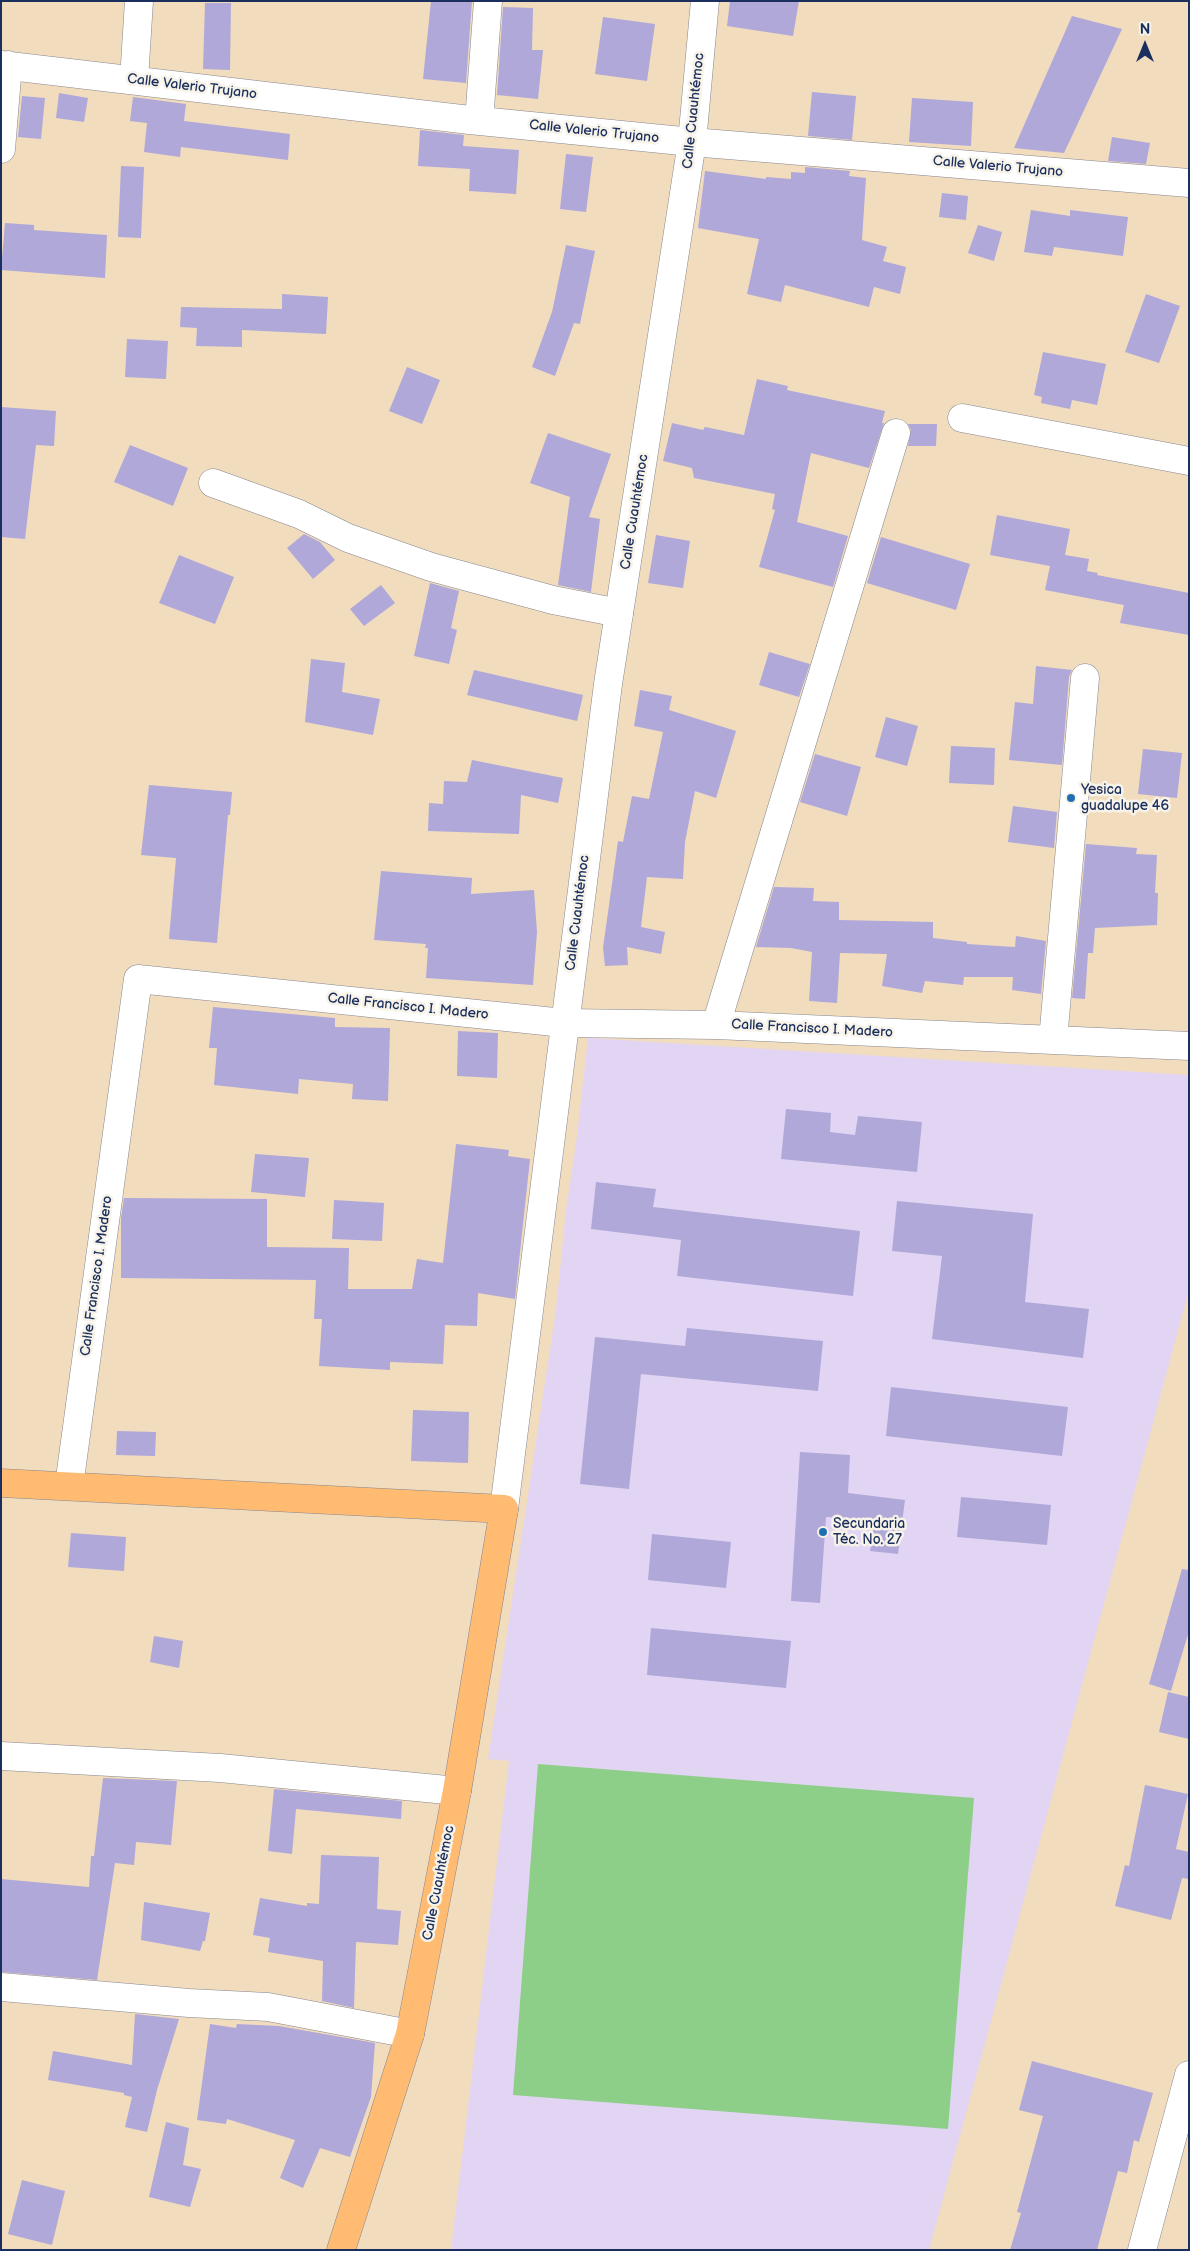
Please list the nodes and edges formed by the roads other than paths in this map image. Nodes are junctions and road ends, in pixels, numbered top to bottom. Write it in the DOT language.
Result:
graph roads {
  1 [pos="139,1"];
  2 [pos="488,1"];
  3 [pos="705,1"];
  4 [pos="4,65"];
  5 [pos="134,80"];
  6 [pos="479,121"];
  7 [pos="692,142"];
  8 [pos="1,148"];
  9 [pos="1189,183"];
  10 [pos="962,418"];
  11 [pos="896,432"];
  12 [pos="1189,460"];
  13 [pos="213,482"];
  14 [pos="619,613"];
  15 [pos="1085,678"];
  16 [pos="564,1023"];
  17 [pos="716,1025"];
  18 [pos="1053,1040"];
  19 [pos="1189,1046"];
  20 [pos="1,1483"];
  21 [pos="69,1486"];
  22 [pos="504,1509"];
  23 [pos="1,1756"];
  24 [pos="457,1791"];
  25 [pos="1,1986"];
  26 [pos="410,2034"];
  27 [pos="1188,2080"];
  28 [pos="341,2250"];
  29 [pos="1142,2250"];
  1 -- 5 [label="street"];
  2 -- 6 [label="street"];
  3 -- 7 [label="street, Calle Cuauhtémoc"];
  4 -- 5 [label="street, Calle Valerio Trujano"];
  4 -- 8 [label="street"];
  5 -- 6 [label="street, Calle Valerio Trujano"];
  6 -- 7 [label="street, Calle Valerio Trujano"];
  7 -- 9 [label="street, Calle Valerio Trujano"];
  7 -- 14 [label="street, Calle Cuauhtémoc"];
  10 -- 12 [label="street"];
  11 -- 17 [label="street"];
  13 -- 14 [label="street"];
  14 -- 16 [label="street, Calle Cuauhtémoc"];
  15 -- 18 [label="street"];
  16 -- 17 [label="street, Calle Francisco I. Madero"];
  16 -- 21 [label="street, Calle Francisco I. Madero"];
  16 -- 22 [label="street, Calle Cuauhtémoc"];
  17 -- 18 [label="street, Calle Francisco I. Madero"];
  18 -- 19 [label="street, Calle Francisco I. Madero"];
  20 -- 21 [label="main road"];
  21 -- 22 [label="main road"];
  22 -- 24 [label="main road, Calle Cuauhtémoc"];
  23 -- 24 [label="street"];
  24 -- 26 [label="main road, Calle Cuauhtémoc"];
  25 -- 26 [label="street"];
  26 -- 28 [label="main road, Calle Cuauhtémoc"];
  27 -- 29 [label="street"];
}
